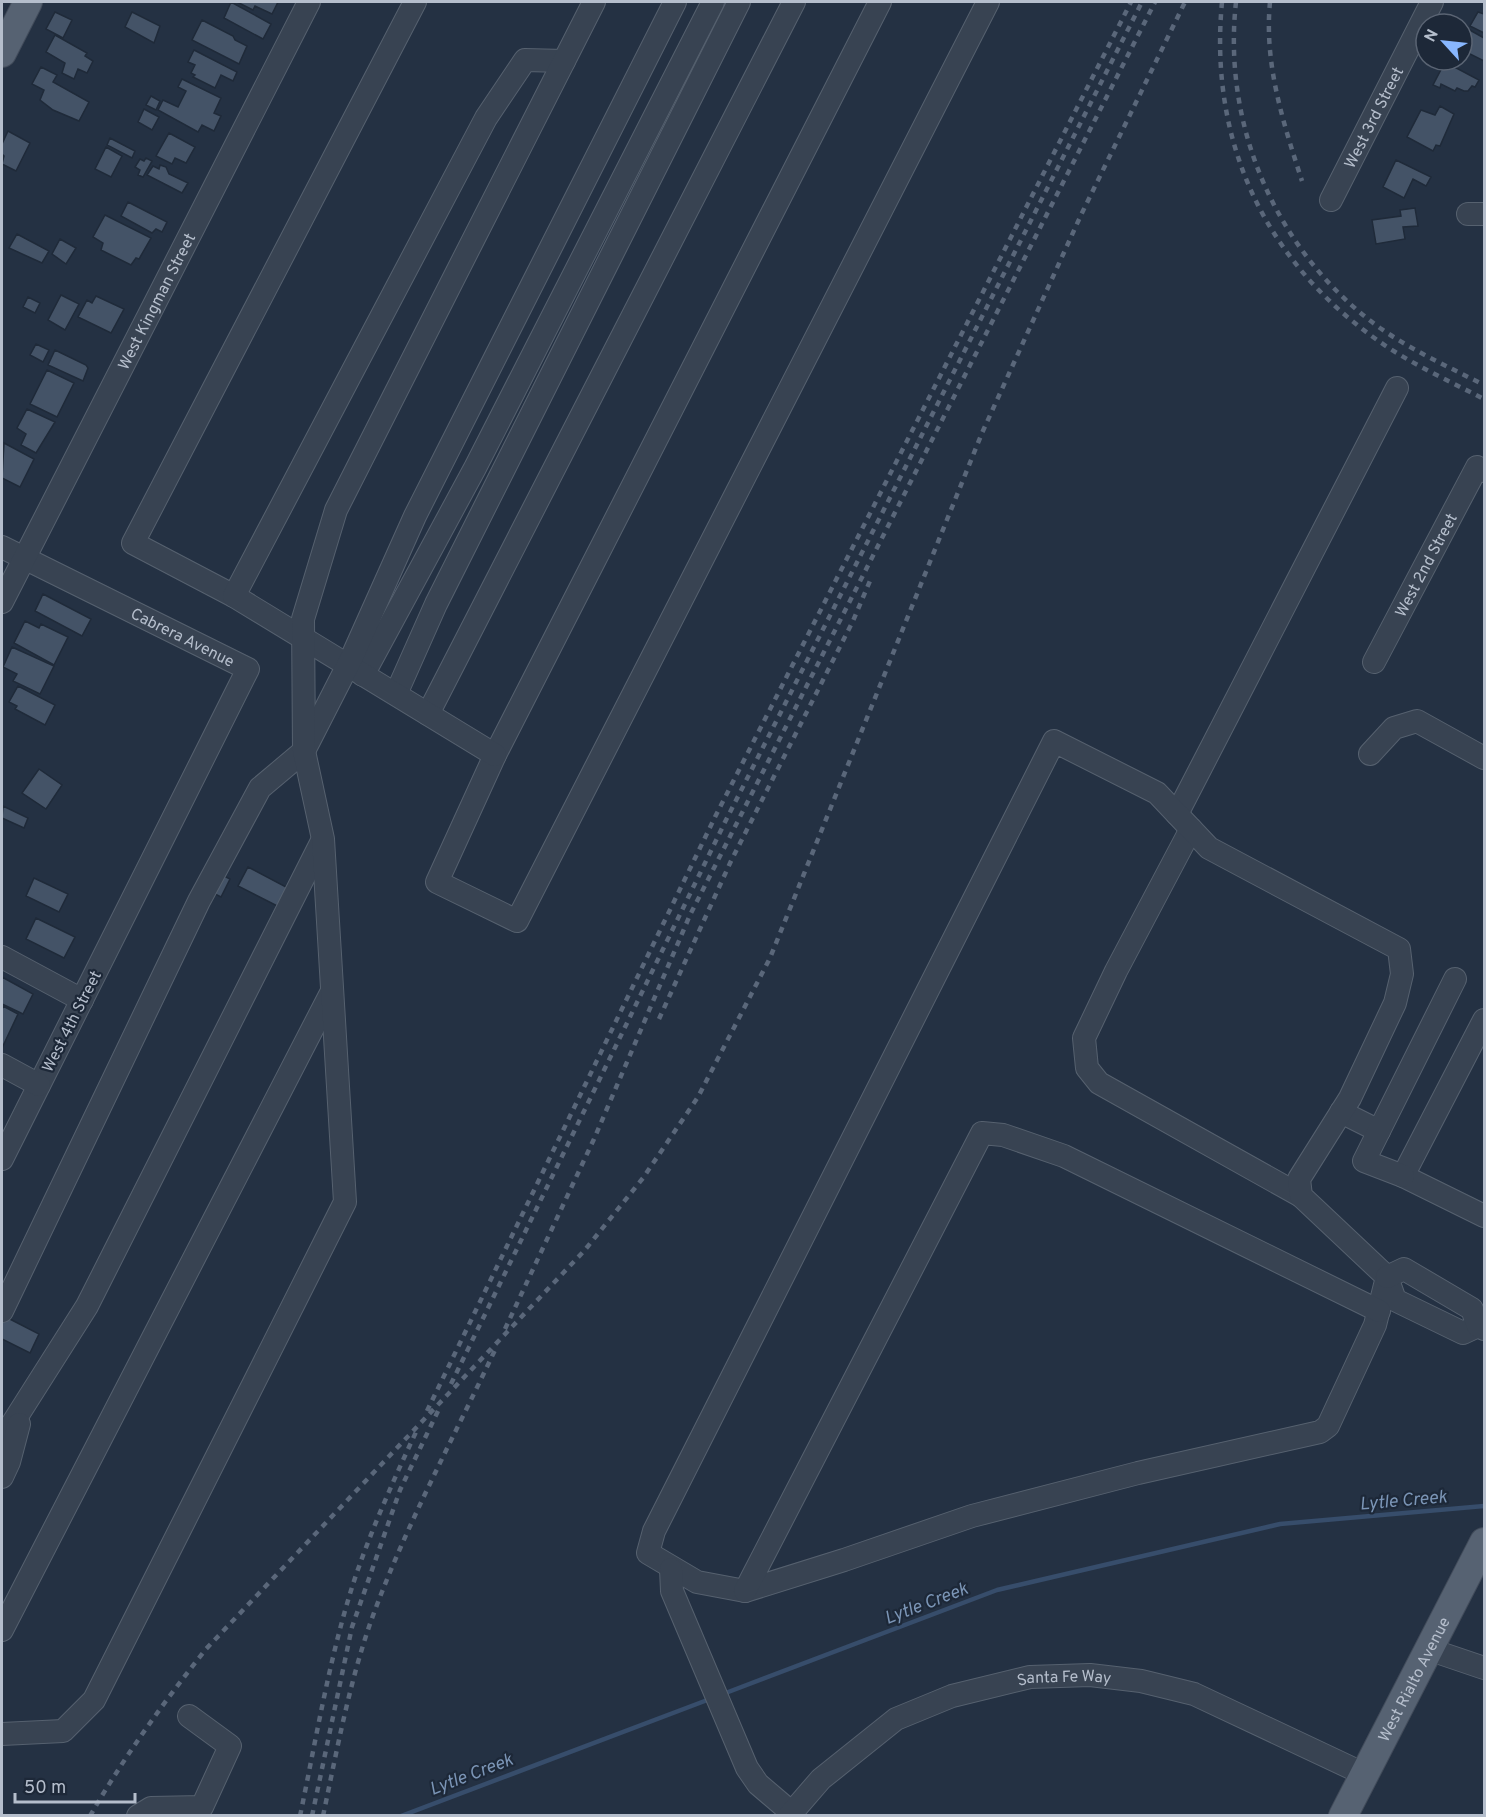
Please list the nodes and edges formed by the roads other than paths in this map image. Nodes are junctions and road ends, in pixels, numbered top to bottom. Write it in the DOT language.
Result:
graph roads {
  1 [pos="28,2"];
  2 [pos="309,2"];
  3 [pos="415,2"];
  4 [pos="594,2"];
  5 [pos="675,2"];
  6 [pos="713,2"];
  7 [pos="739,2"];
  8 [pos="794,2"];
  9 [pos="880,2"];
  10 [pos="987,2"];
  11 [pos="1432,2"];
  12 [pos="2,53"];
  13 [pos="564,61"];
  14 [pos="1330,200"];
  15 [pos="1397,388"];
  16 [pos="1481,469"];
  17 [pos="2,547"];
  18 [pos="24,558"];
  19 [pos="234,596"];
  20 [pos="2,602"];
  21 [pos="303,638"];
  22 [pos="1374,662"];
  23 [pos="355,670"];
  24 [pos="396,694"];
  25 [pos="428,714"];
  26 [pos="304,751"];
  27 [pos="1370,754"];
  28 [pos="495,755"];
  29 [pos="1485,758"];
  30 [pos="1184,822"];
  31 [pos="323,839"];
  32 [pos="141,884"];
  33 [pos="2,957"];
  34 [pos="1455,979"];
  35 [pos="332,991"];
  36 [pos="82,1000"];
  37 [pos="1485,1020"];
  38 [pos="2,1065"];
  39 [pos="39,1085"];
  40 [pos="1341,1112"];
  41 [pos="9,1125"];
  42 [pos="1379,1131"];
  43 [pos="2,1159"];
  44 [pos="1403,1176"];
  45 [pos="1300,1196"];
  46 [pos="1485,1216"];
  47 [pos="1387,1277"];
  48 [pos="2,1311"];
  49 [pos="1379,1311"];
  50 [pos="1481,1327"];
  51 [pos="23,1408"];
  52 [pos="2,1440"];
  53 [pos="2,1477"];
  54 [pos="1485,1542"];
  55 [pos="671,1569"];
  56 [pos="745,1591"];
  57 [pos="2,1630"];
  58 [pos="1428,1649"];
  59 [pos="1485,1668"];
  60 [pos="189,1716"];
  61 [pos="2,1734"];
  62 [pos="1364,1774"];
  63 [pos="191,1811"];
  64 [pos="790,1814"];
  65 [pos="138,1815"];
  66 [pos="1343,1815"];
  1 -- 12 [label="main road"];
  2 -- 18 [label="street, West Kingman Street"];
  3 -- 19 [label="street"];
  4 -- 13 [label="street"];
  5 -- 23 [label="street"];
  6 -- 23 [label="street"];
  7 -- 24 [label="street"];
  8 -- 25 [label="street"];
  9 -- 28 [label="street"];
  10 -- 28 [label="street"];
  11 -- 14 [label="street, West 3rd Street"];
  13 -- 19 [label="street"];
  13 -- 21 [label="street"];
  15 -- 30 [label="street"];
  16 -- 22 [label="street, West 2nd Street"];
  17 -- 18 [label="street, Cabrera Avenue"];
  18 -- 20 [label="street, West Kingman Street"];
  18 -- 32 [label="street, Cabrera Avenue"];
  19 -- 21 [label="street"];
  21 -- 23 [label="street"];
  21 -- 26 [label="street"];
  23 -- 24 [label="street"];
  23 -- 26 [label="street"];
  24 -- 25 [label="street"];
  25 -- 28 [label="street"];
  26 -- 31 [label="street"];
  26 -- 48 [label="street"];
  27 -- 29 [label="street"];
  30 -- 40 [label="street"];
  30 -- 45 [label="street"];
  30 -- 55 [label="street"];
  31 -- 35 [label="street"];
  31 -- 51 [label="street"];
  32 -- 36 [label="street, West 4th Street"];
  33 -- 36 [label="street"];
  34 -- 42 [label="street"];
  35 -- 57 [label="street"];
  35 -- 61 [label="street"];
  36 -- 39 [label="street, West 4th Street"];
  37 -- 44 [label="street"];
  38 -- 39 [label="street"];
  39 -- 41 [label="street, West 4th Street"];
  40 -- 42 [label="street"];
  40 -- 45 [label="street"];
  41 -- 43 [label="street, West 4th Street"];
  42 -- 44 [label="street"];
  44 -- 46 [label="street"];
  45 -- 47 [label="street"];
  47 -- 49 [label="street"];
  47 -- 50 [label="street"];
  47 -- 50 [label="street"];
  49 -- 56 [label="street"];
  49 -- 56 [label="street"];
  51 -- 52 [label="street"];
  51 -- 53 [label="street"];
  54 -- 58 [label="main road, West Rialto Avenue"];
  55 -- 56 [label="street"];
  55 -- 64 [label="street"];
  58 -- 59 [label="street"];
  58 -- 62 [label="main road, West Rialto Avenue"];
  60 -- 63 [label="street"];
  62 -- 64 [label="street, Santa Fe Way"];
  62 -- 66 [label="main road, West Rialto Avenue"];
  63 -- 65 [label="street"];
}
